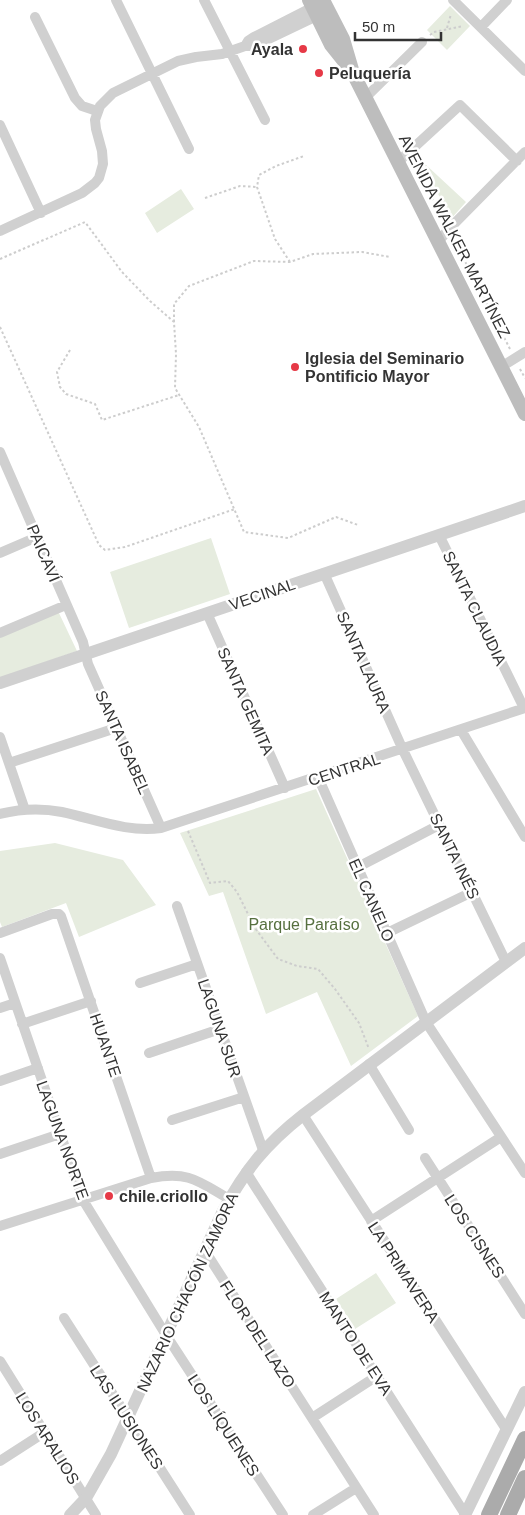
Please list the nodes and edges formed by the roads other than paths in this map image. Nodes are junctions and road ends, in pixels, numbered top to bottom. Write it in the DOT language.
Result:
graph roads {
  1 [pos="116,0"];
  2 [pos="204,0"];
  3 [pos="453,0"];
  4 [pos="507,0"];
  5 [pos="319,6"];
  6 [pos="35,17"];
  7 [pos="479,26"];
  8 [pos="422,42"];
  9 [pos="231,51"];
  10 [pos="525,71"];
  11 [pos="151,74"];
  12 [pos="365,98"];
  13 [pos="97,111"];
  14 [pos="265,120"];
  15 [pos="0,125"];
  16 [pos="189,149"];
  17 [pos="525,152"];
  18 [pos="517,161"];
  19 [pos="398,162"];
  20 [pos="41,212"];
  21 [pos="0,231"];
  22 [pos="438,242"];
  23 [pos="525,352"];
  24 [pos="501,367"];
  25 [pos="525,414"];
  26 [pos="0,452"];
  27 [pos="5,475"];
  28 [pos="525,506"];
  29 [pos="439,535"];
  30 [pos="37,537"];
  31 [pos="0,553"];
  32 [pos="324,574"];
  33 [pos="66,605"];
  34 [pos="207,613"];
  35 [pos="0,633"];
  36 [pos="86,654"];
  37 [pos="0,683"];
  38 [pos="525,708"];
  39 [pos="116,728"];
  40 [pos="461,730"];
  41 [pos="0,737"];
  42 [pos="403,750"];
  43 [pos="9,763"];
  44 [pos="318,778"];
  45 [pos="285,788"];
  46 [pos="25,810"];
  47 [pos="0,814"];
  48 [pos="439,825"];
  49 [pos="161,828"];
  50 [pos="525,837"];
  51 [pos="358,867"];
  52 [pos="472,892"];
  53 [pos="176,906"];
  54 [pos="0,933"];
  55 [pos="387,933"];
  56 [pos="525,948"];
  57 [pos="0,958"];
  58 [pos="506,962"];
  59 [pos="197,964"];
  60 [pos="140,983"];
  61 [pos="91,1001"];
  62 [pos="15,1003"];
  63 [pos="0,1008"];
  64 [pos="426,1022"];
  65 [pos="22,1024"];
  66 [pos="220,1029"];
  67 [pos="149,1053"];
  68 [pos="371,1062"];
  69 [pos="38,1068"];
  70 [pos="0,1081"];
  71 [pos="244,1097"];
  72 [pos="303,1115"];
  73 [pos="172,1120"];
  74 [pos="409,1130"];
  75 [pos="60,1134"];
  76 [pos="501,1137"];
  77 [pos="263,1150"];
  78 [pos="0,1154"];
  79 [pos="425,1158"];
  80 [pos="246,1172"];
  81 [pos="525,1173"];
  82 [pos="151,1178"];
  83 [pos="438,1178"];
  84 [pos="229,1199"];
  85 [pos="83,1200"];
  86 [pos="371,1221"];
  87 [pos="0,1226"];
  88 [pos="205,1251"];
  89 [pos="525,1314"];
  90 [pos="64,1318"];
  91 [pos="166,1335"];
  92 [pos="0,1361"];
  93 [pos="377,1376"];
  94 [pos="525,1392"];
  95 [pos="128,1418"];
  96 [pos="312,1418"];
  97 [pos="525,1425"];
  98 [pos="506,1429"];
  99 [pos="44,1432"];
  100 [pos="525,1439"];
  101 [pos="516,1457"];
  102 [pos="0,1461"];
  103 [pos="523,1484"];
  104 [pos="356,1488"];
  105 [pos="86,1498"];
  106 [pos="465,1514"];
  107 [pos="70,1515"];
  108 [pos="96,1515"];
  109 [pos="190,1515"];
  110 [pos="283,1515"];
  111 [pos="313,1515"];
  112 [pos="374,1515"];
  113 [pos="489,1515"];
  114 [pos="508,1515"];
  1 -- 11 [label="street"];
  2 -- 9 [label="street"];
  3 -- 7 [label="street"];
  4 -- 7 [label="street"];
  5 -- 9 [label="street"];
  5 -- 12 [label="main road, AVENIDA WALKER MARTÍNEZ"];
  6 -- 13 [label="street"];
  7 -- 10 [label="street"];
  8 -- 12 [label="street"];
  9 -- 11 [label="street"];
  9 -- 14 [label="street"];
  11 -- 13 [label="street"];
  11 -- 16 [label="street"];
  12 -- 19 [label="main road, AVENIDA WALKER MARTÍNEZ"];
  13 -- 20 [label="street"];
  15 -- 20 [label="street"];
  17 -- 18 [label="street"];
  18 -- 19 [label="street"];
  18 -- 22 [label="street"];
  19 -- 22 [label="main road, AVENIDA WALKER MARTÍNEZ"];
  20 -- 21 [label="street"];
  22 -- 24 [label="main road, AVENIDA WALKER MARTÍNEZ"];
  23 -- 24 [label="street"];
  24 -- 25 [label="main road, AVENIDA WALKER MARTÍNEZ"];
  26 -- 27 [label="street, PAICAVÍ"];
  27 -- 30 [label="street, PAICAVÍ"];
  28 -- 29 [label="street, VECINAL"];
  29 -- 32 [label="street, VECINAL"];
  29 -- 38 [label="street, SANTA CLAUDIA"];
  30 -- 31 [label="street"];
  30 -- 33 [label="street, PAICAVÍ"];
  32 -- 34 [label="street, VECINAL"];
  32 -- 42 [label="street, SANTA LAURA"];
  33 -- 35 [label="street"];
  33 -- 36 [label="street, PAICAVÍ"];
  34 -- 36 [label="street, VECINAL"];
  34 -- 45 [label="street, SANTA GEMITA"];
  36 -- 37 [label="street, VECINAL"];
  36 -- 39 [label="street, SANTA ISABEL"];
  38 -- 40 [label="street, CENTRAL"];
  39 -- 43 [label="street"];
  39 -- 49 [label="street, SANTA ISABEL"];
  40 -- 42 [label="street, CENTRAL"];
  40 -- 50 [label="street"];
  41 -- 43 [label="street"];
  42 -- 44 [label="street, CENTRAL"];
  42 -- 48 [label="street, SANTA INÉS"];
  43 -- 46 [label="street"];
  44 -- 45 [label="street, CENTRAL"];
  44 -- 51 [label="street, EL CANELO"];
  45 -- 49 [label="street, CENTRAL"];
  46 -- 47 [label="street, CENTRAL"];
  46 -- 49 [label="street, CENTRAL"];
  48 -- 51 [label="street"];
  48 -- 52 [label="street, SANTA INÉS"];
  51 -- 55 [label="street, EL CANELO"];
  52 -- 55 [label="street"];
  52 -- 58 [label="street, SANTA INÉS"];
  53 -- 59 [label="street, LAGUNA SUR"];
  54 -- 61 [label="street, HUANTE"];
  55 -- 64 [label="street, EL CANELO"];
  56 -- 58 [label="street, NAZARIO CHACÓN ZAMORA"];
  57 -- 62 [label="street, LAGUNA NORTE"];
  58 -- 64 [label="street, NAZARIO CHACÓN ZAMORA"];
  59 -- 60 [label="street"];
  59 -- 66 [label="street, LAGUNA SUR"];
  61 -- 65 [label="street"];
  61 -- 82 [label="street, HUANTE"];
  62 -- 63 [label="street"];
  62 -- 65 [label="street, LAGUNA NORTE"];
  64 -- 68 [label="street, NAZARIO CHACÓN ZAMORA"];
  64 -- 76 [label="street, EL CANELO"];
  65 -- 69 [label="street, LAGUNA NORTE"];
  66 -- 67 [label="street"];
  66 -- 71 [label="street, LAGUNA SUR"];
  68 -- 72 [label="street, NAZARIO CHACÓN ZAMORA"];
  68 -- 74 [label="street"];
  69 -- 70 [label="street"];
  69 -- 75 [label="street, LAGUNA NORTE"];
  71 -- 73 [label="street"];
  71 -- 77 [label="street, LAGUNA SUR"];
  72 -- 77 [label="street, NAZARIO CHACÓN ZAMORA"];
  72 -- 86 [label="street, LA PRIMAVERA"];
  75 -- 78 [label="street"];
  75 -- 85 [label="street, LAGUNA NORTE"];
  76 -- 81 [label="street, EL CANELO"];
  76 -- 83 [label="street"];
  77 -- 80 [label="street, NAZARIO CHACÓN ZAMORA"];
  79 -- 83 [label="street, LOS CISNES"];
  80 -- 84 [label="street, NAZARIO CHACÓN ZAMORA"];
  80 -- 93 [label="street, MANTO DE EVA"];
  82 -- 84 [label="street"];
  82 -- 85 [label="street"];
  83 -- 86 [label="street"];
  83 -- 89 [label="street, LOS CISNES"];
  84 -- 88 [label="street, NAZARIO CHACÓN ZAMORA"];
  85 -- 87 [label="street"];
  85 -- 91 [label="street, LAGUNA NORTE"];
  86 -- 98 [label="street, LA PRIMAVERA"];
  88 -- 91 [label="street, NAZARIO CHACÓN ZAMORA"];
  88 -- 96 [label="street, FLOR DEL LAZO"];
  90 -- 95 [label="street, LAS ILUSIONES"];
  91 -- 95 [label="street, NAZARIO CHACÓN ZAMORA"];
  91 -- 110 [label="street, LOS LÍQUENES"];
  92 -- 99 [label="street, LOS ARALIOS"];
  93 -- 96 [label="street"];
  93 -- 106 [label="street, MANTO DE EVA"];
  94 -- 98 [label="street"];
  95 -- 105 [label="street, NAZARIO CHACÓN ZAMORA"];
  95 -- 109 [label="street, LAS ILUSIONES"];
  96 -- 104 [label="street, FLOR DEL LAZO"];
  97 -- 101 [label="main road"];
  98 -- 106 [label="street"];
  99 -- 102 [label="street"];
  99 -- 105 [label="street, LOS ARALIOS"];
  100 -- 101 [label="main road"];
  101 -- 113 [label="main road"];
  103 -- 114 [label="main road"];
  104 -- 111 [label="street"];
  104 -- 112 [label="street, FLOR DEL LAZO"];
  105 -- 107 [label="street, NAZARIO CHACÓN ZAMORA"];
  105 -- 108 [label="street, LOS ARALIOS"];
}
